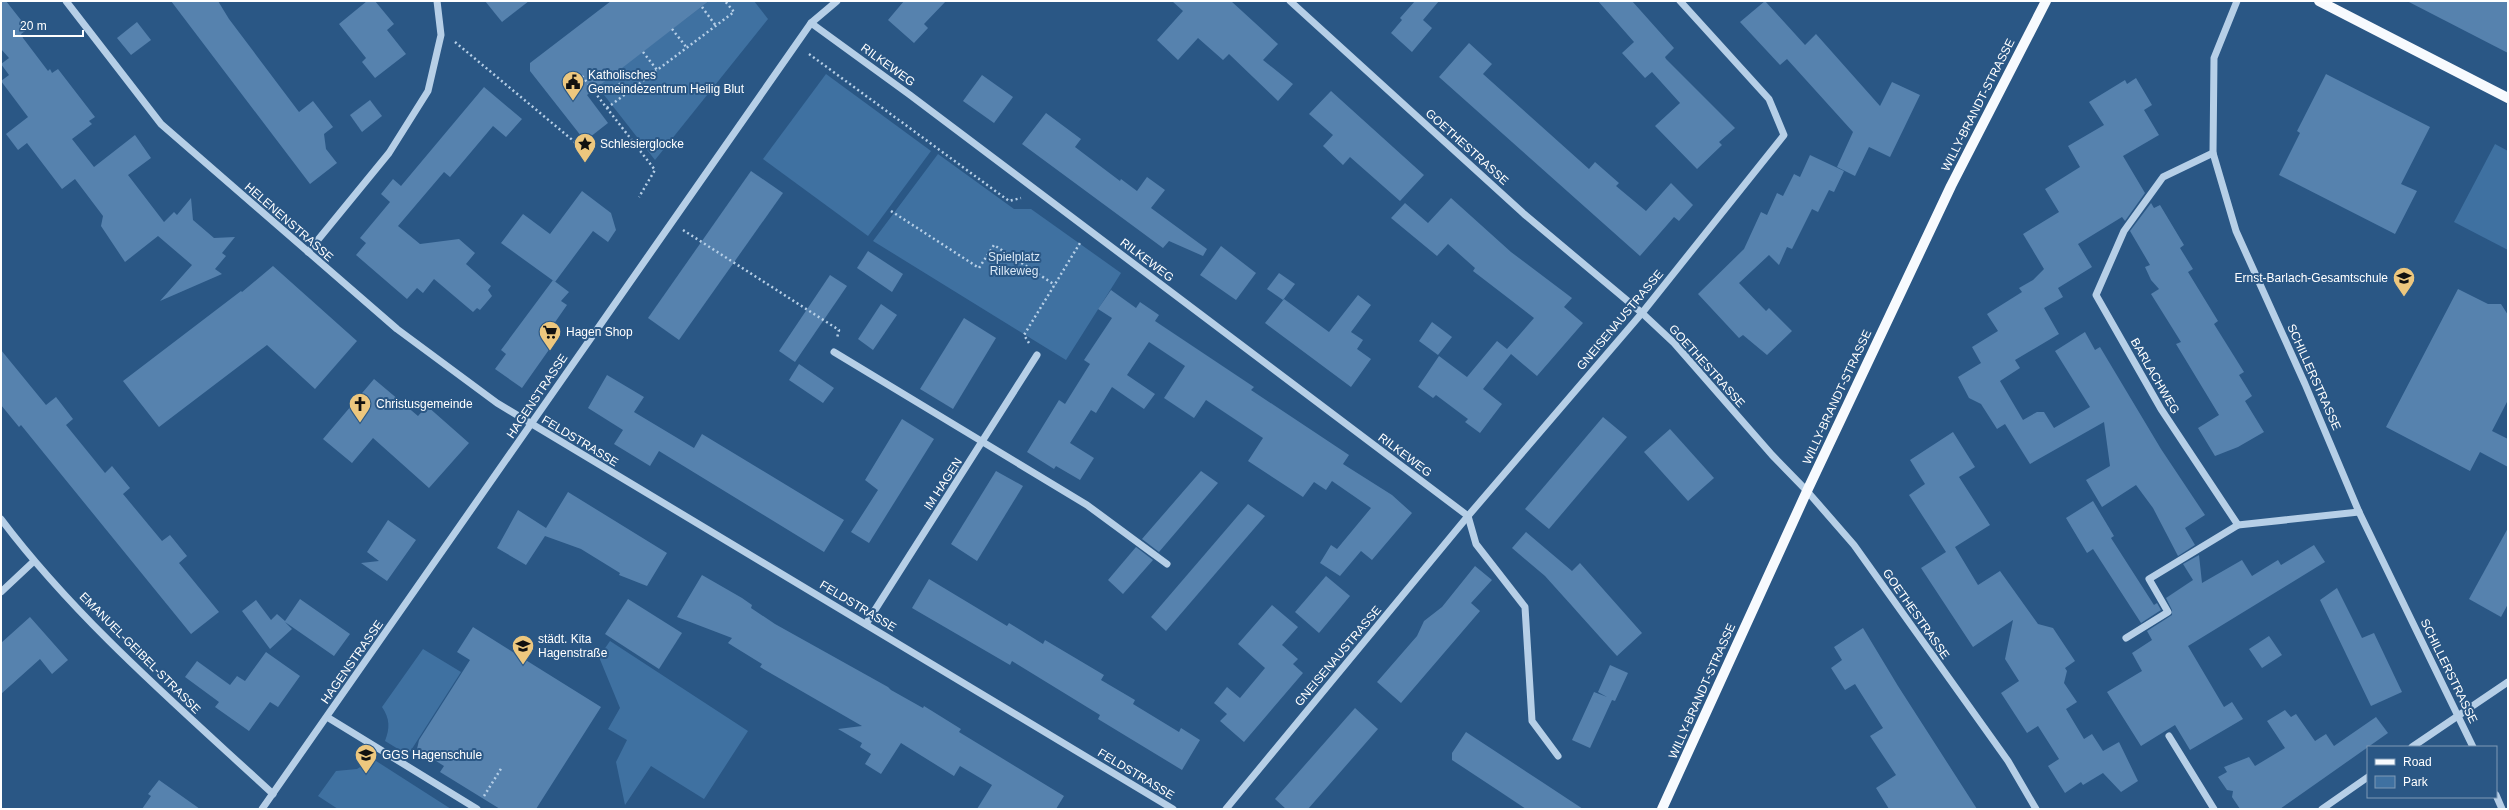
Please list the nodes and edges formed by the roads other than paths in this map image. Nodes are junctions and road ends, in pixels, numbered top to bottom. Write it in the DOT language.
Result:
graph roads {
  1 [pos="66,1"];
  2 [pos="437,1"];
  3 [pos="838,1"];
  4 [pos="1290,1"];
  5 [pos="1680,1"];
  6 [pos="2237,1"];
  7 [pos="2319,1"];
  8 [pos="2047,3"];
  9 [pos="811,23"];
  10 [pos="2508,98"];
  11 [pos="2214,153"];
  12 [pos="308,252"];
  13 [pos="1642,313"];
  14 [pos="834,352"];
  15 [pos="1037,355"];
  16 [pos="531,425"];
  17 [pos="983,441"];
  18 [pos="1807,491"];
  19 [pos="2359,512"];
  20 [pos="1468,516"];
  21 [pos="1,519"];
  22 [pos="2238,525"];
  23 [pos="33,562"];
  24 [pos="1168,564"];
  25 [pos="1,592"];
  26 [pos="866,624"];
  27 [pos="2126,638"];
  28 [pos="2508,682"];
  29 [pos="2458,715"];
  30 [pos="327,717"];
  31 [pos="2169,736"];
  32 [pos="2413,746"];
  33 [pos="2473,746"];
  34 [pos="1558,756"];
  35 [pos="2367,778"];
  36 [pos="273,794"];
  37 [pos="2497,798"];
  38 [pos="262,809"];
  39 [pos="477,809"];
  40 [pos="1173,809"];
  41 [pos="1226,809"];
  42 [pos="1662,809"];
  43 [pos="2036,809"];
  44 [pos="2214,809"];
  45 [pos="2322,809"];
  46 [pos="2502,809"];
  1 -- 12 [label="street, HELENENSTRASSE"];
  2 -- 12 [label="street"];
  3 -- 9 [label="street, HAGENSTRASSE"];
  4 -- 13 [label="street, GOETHESTRASSE"];
  5 -- 13 [label="street, GNEISENAUSTRASSE"];
  6 -- 11 [label="street, SCHILLERSTRASSE"];
  7 -- 10 [label="main road"];
  8 -- 18 [label="main road, WILLY-BRANDT-STRASSE"];
  9 -- 16 [label="street, HAGENSTRASSE"];
  9 -- 20 [label="street, RILKEWEG"];
  11 -- 19 [label="street, SCHILLERSTRASSE"];
  11 -- 22 [label="street, BARLACHWEG"];
  12 -- 16 [label="street, HELENENSTRASSE"];
  13 -- 18 [label="street, GOETHESTRASSE"];
  13 -- 20 [label="street, GNEISENAUSTRASSE"];
  14 -- 17 [label="street"];
  15 -- 17 [label="street, IM HAGEN"];
  16 -- 26 [label="street, FELDSTRASSE"];
  16 -- 30 [label="street, HAGENSTRASSE"];
  17 -- 24 [label="street"];
  17 -- 26 [label="street, IM HAGEN"];
  18 -- 42 [label="main road, WILLY-BRANDT-STRASSE"];
  18 -- 43 [label="street, GOETHESTRASSE"];
  19 -- 22 [label="street"];
  19 -- 29 [label="street, SCHILLERSTRASSE"];
  20 -- 34 [label="street"];
  20 -- 41 [label="street, GNEISENAUSTRASSE"];
  21 -- 23 [label="street, EMANUEL-GEIBEL-STRASSE"];
  22 -- 27 [label="street"];
  23 -- 25 [label="street"];
  23 -- 36 [label="street, EMANUEL-GEIBEL-STRASSE"];
  26 -- 40 [label="street, FELDSTRASSE"];
  28 -- 29 [label="street"];
  29 -- 32 [label="street"];
  29 -- 33 [label="street, SCHILLERSTRASSE"];
  30 -- 36 [label="street, HAGENSTRASSE"];
  30 -- 39 [label="street"];
  31 -- 44 [label="street"];
  35 -- 45 [label="street"];
  36 -- 38 [label="street, HAGENSTRASSE"];
  37 -- 46 [label="street"];
}
